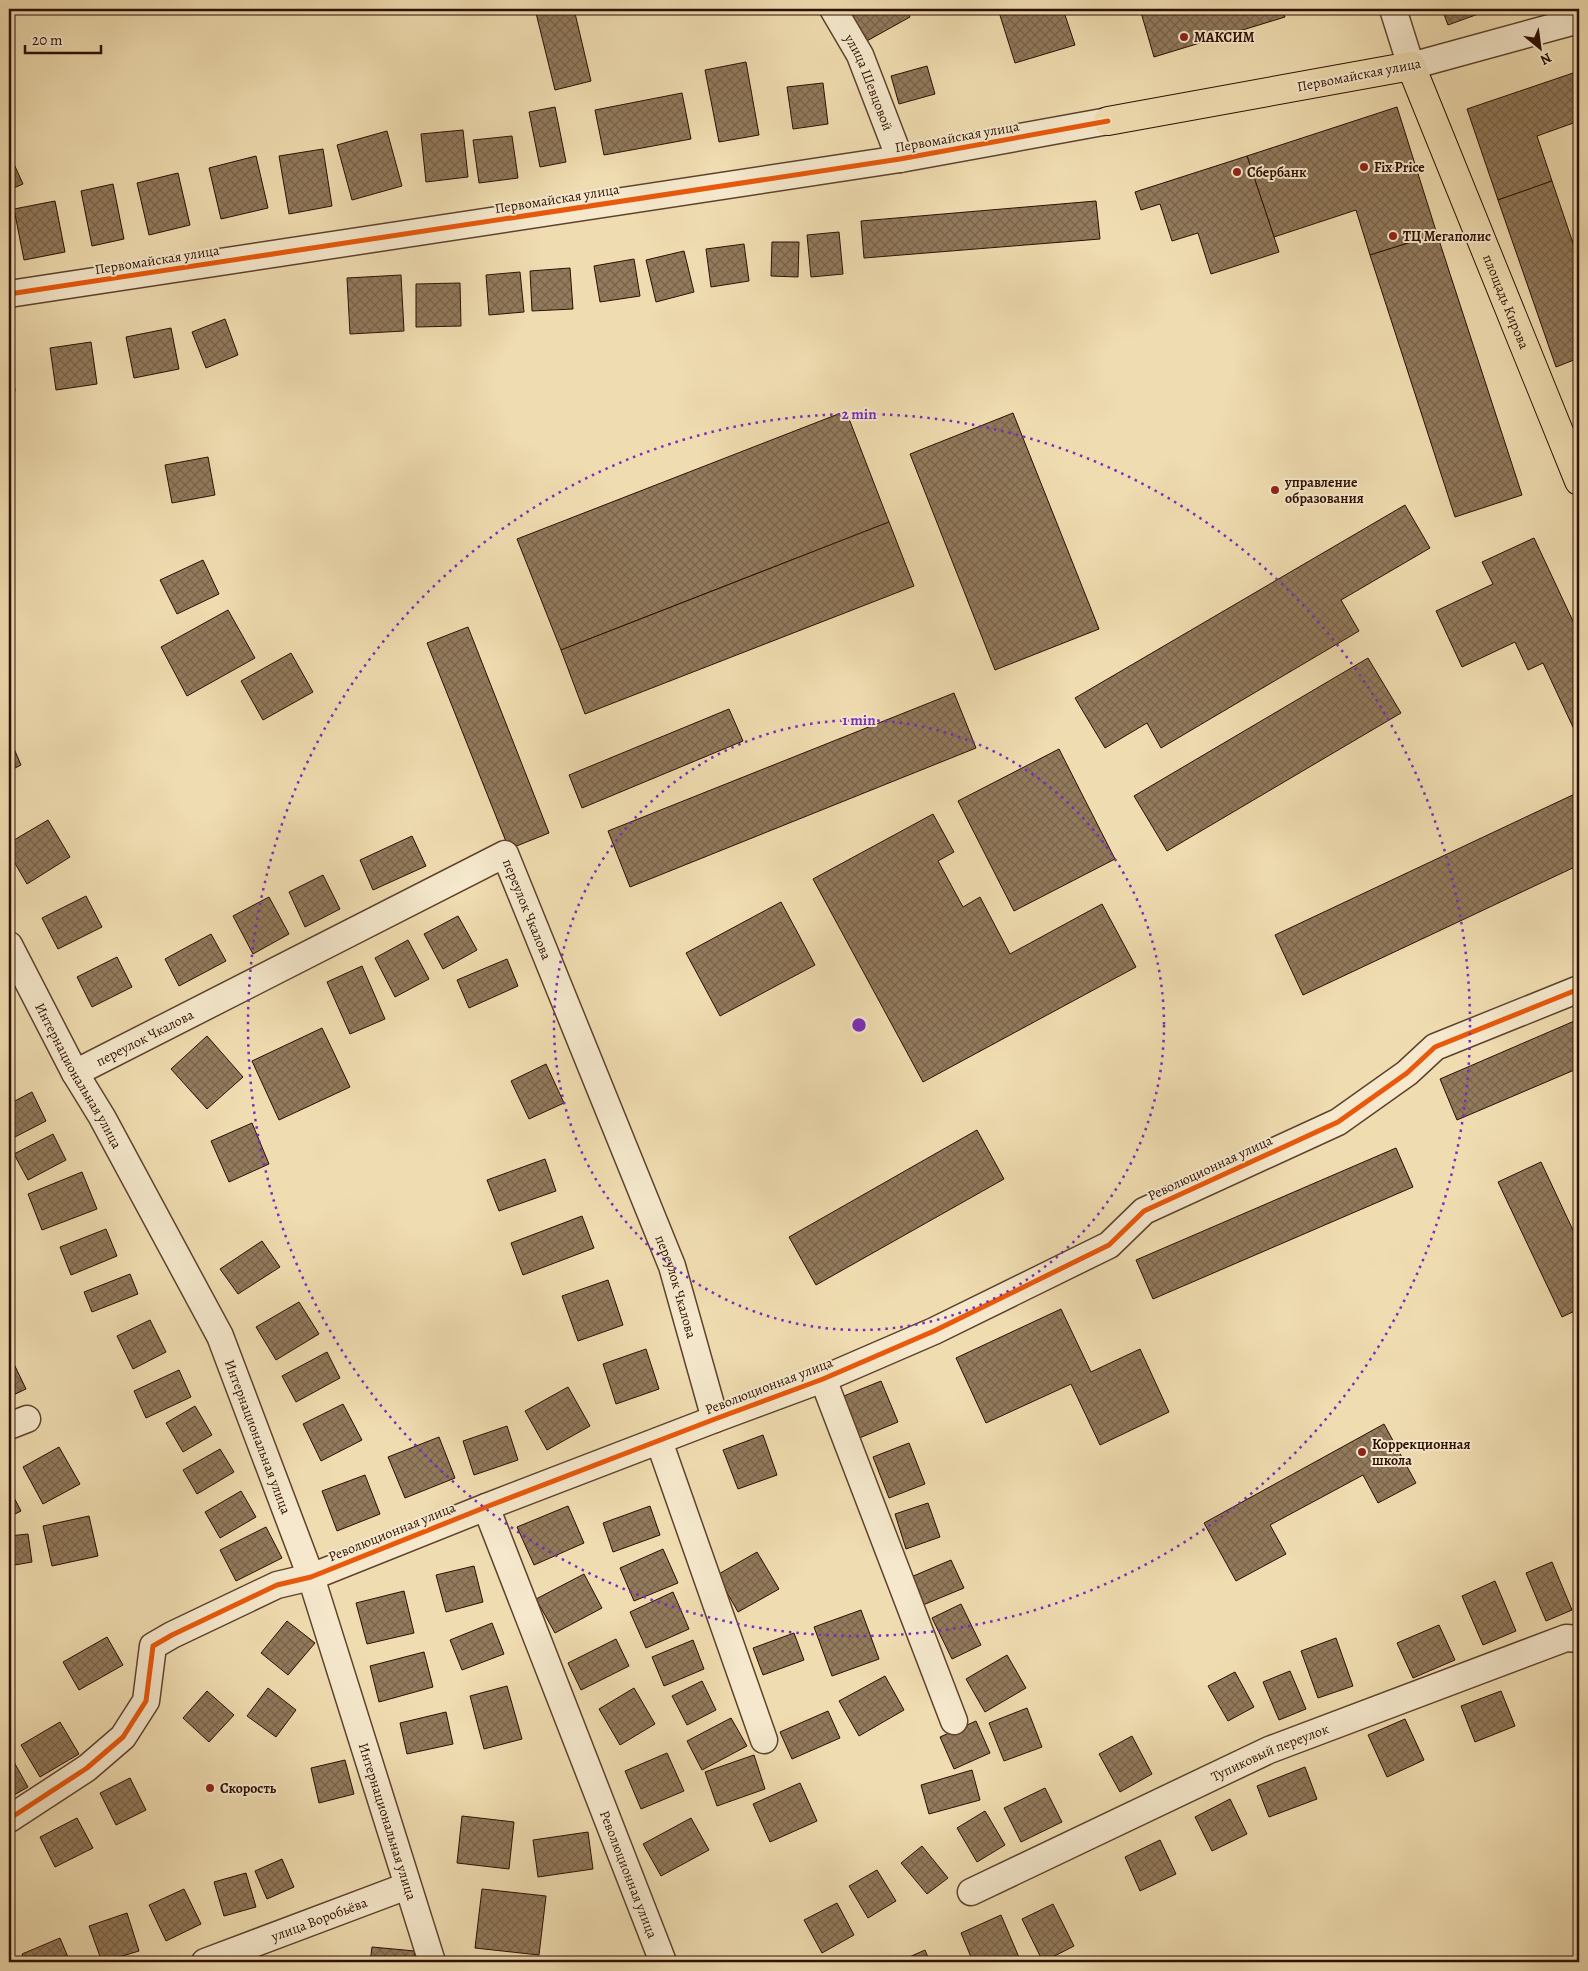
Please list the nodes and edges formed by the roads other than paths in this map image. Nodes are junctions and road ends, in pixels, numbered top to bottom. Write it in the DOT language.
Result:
graph roads {
  1 [pos="833,9"];
  2 [pos="1394,9"];
  3 [pos="1579,20"];
  4 [pos="1411,66"];
  5 [pos="1108,121"];
  6 [pos="900,159"];
  7 [pos="9,294"];
  8 [pos="1579,481"];
  9 [pos="9,945"];
  10 [pos="1579,990"];
  11 [pos="75,1073"];
  12 [pos="824,1379"];
  13 [pos="715,1418"];
  14 [pos="659,1441"];
  15 [pos="486,1506"];
  16 [pos="311,1577"];
  17 [pos="1579,1639"];
  18 [pos="954,1721"];
  19 [pos="764,1740"];
  20 [pos="9,1819"];
  21 [pos="407,1886"];
  22 [pos="970,1892"];
  23 [pos="205,1962"];
  24 [pos="432,1962"];
  25 [pos="663,1962"];
  1 -- 6 [label="street, улица Шевцовой"];
  2 -- 4 [label="street"];
  3 -- 4 [label="street, Первомайская улица"];
  4 -- 5 [label="main road, Первомайская улица"];
  4 -- 8 [label="main road, площадь Кирова"];
  5 -- 6 [label="street, Первомайская улица"];
  6 -- 7 [label="street, Первомайская улица"];
  9 -- 11 [label="street, Интернациональная улица"];
  10 -- 12 [label="street, Революционная улица"];
  11 -- 13 [label="street, переулок Чкалова"];
  11 -- 16 [label="street, Интернациональная улица"];
  12 -- 13 [label="street, Революционная улица"];
  12 -- 18 [label="street, Революционная улица"];
  13 -- 14 [label="street, Революционная улица"];
  14 -- 15 [label="street, Революционная улица"];
  14 -- 19 [label="street"];
  15 -- 16 [label="street, Революционная улица"];
  15 -- 25 [label="street, Революционная улица"];
  16 -- 20 [label="street, Революционная улица"];
  16 -- 21 [label="street, Интернациональная улица"];
  17 -- 22 [label="street, Тупиковый переулок"];
  21 -- 23 [label="street, улица Воробьёва"];
  21 -- 24 [label="street, Интернациональная улица"];
}
